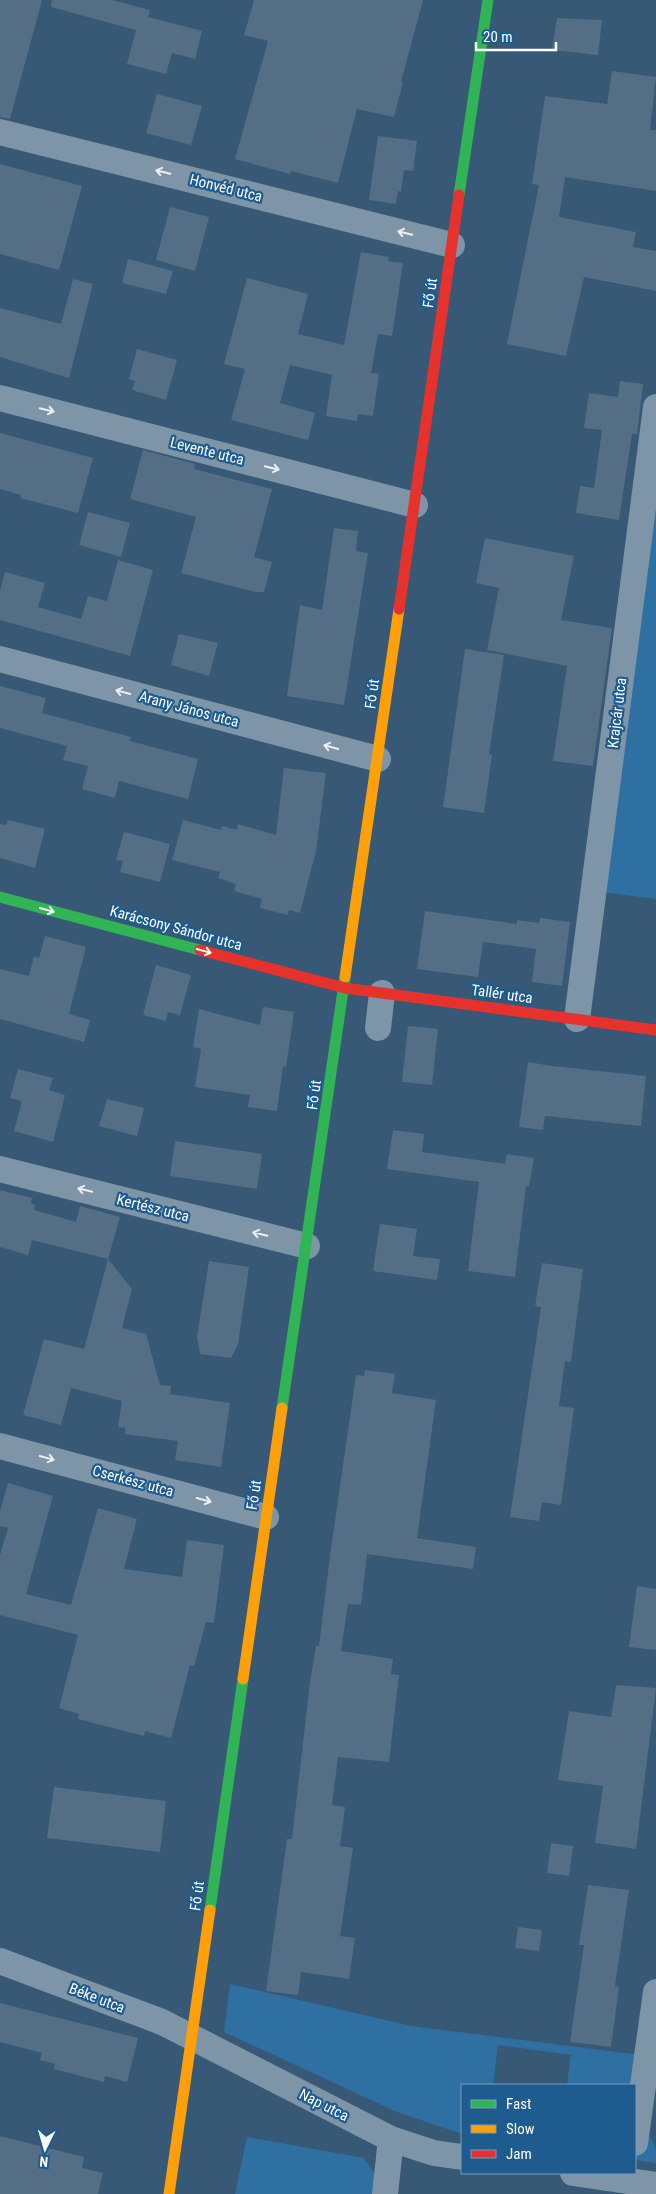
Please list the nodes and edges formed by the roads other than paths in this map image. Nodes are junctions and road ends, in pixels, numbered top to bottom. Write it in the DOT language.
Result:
graph roads {
  1 [pos="488,0"];
  2 [pos="0,132"];
  3 [pos="452,244"];
  4 [pos="0,398"];
  5 [pos="656,407"];
  6 [pos="415,505"];
  7 [pos="0,659"];
  8 [pos="378,759"];
  9 [pos="0,897"];
  10 [pos="345,988"];
  11 [pos="382,993"];
  12 [pos="577,1019"];
  13 [pos="378,1028"];
  14 [pos="656,1030"];
  15 [pos="0,1169"];
  16 [pos="307,1246"];
  17 [pos="0,1446"];
  18 [pos="266,1517"];
  19 [pos="0,1961"];
  20 [pos="656,1992"];
  21 [pos="192,2039"];
  22 [pos="636,2136"];
  23 [pos="391,2139"];
  24 [pos="461,2157"];
  25 [pos="580,2174"];
  26 [pos="629,2183"];
  27 [pos="656,2185"];
  28 [pos="169,2194"];
  29 [pos="385,2194"];
  1 -- 3 [label="main road, Fő út"];
  3 -- 2 [label="street, Honvéd utca, one-way"];
  3 -- 6 [label="main road, Fő út"];
  4 -- 6 [label="street, Levente utca, one-way"];
  5 -- 12 [label="street, Krajcár utca"];
  6 -- 8 [label="main road, Fő út"];
  8 -- 7 [label="street, Arany János utca, one-way"];
  8 -- 10 [label="main road, Fő út"];
  9 -- 10 [label="main road, Karácsony Sándor utca, one-way"];
  10 -- 11 [label="main road, Tallér utca"];
  10 -- 16 [label="main road, Fő út"];
  11 -- 12 [label="main road, Tallér utca"];
  11 -- 13 [label="street"];
  12 -- 14 [label="main road, Tallér utca"];
  16 -- 15 [label="street, Kertész utca, one-way"];
  16 -- 18 [label="main road, Fő út"];
  17 -- 18 [label="street, Cserkész utca, one-way"];
  18 -- 21 [label="main road, Fő út"];
  19 -- 21 [label="street, Béke utca"];
  20 -- 22 [label="street"];
  21 -- 23 [label="street, Nap utca"];
  21 -- 28 [label="main road, Fő út"];
  23 -- 24 [label="street, Nap utca"];
  23 -- 29 [label="street"];
  25 -- 26 [label="street"];
  26 -- 27 [label="street"];
}
